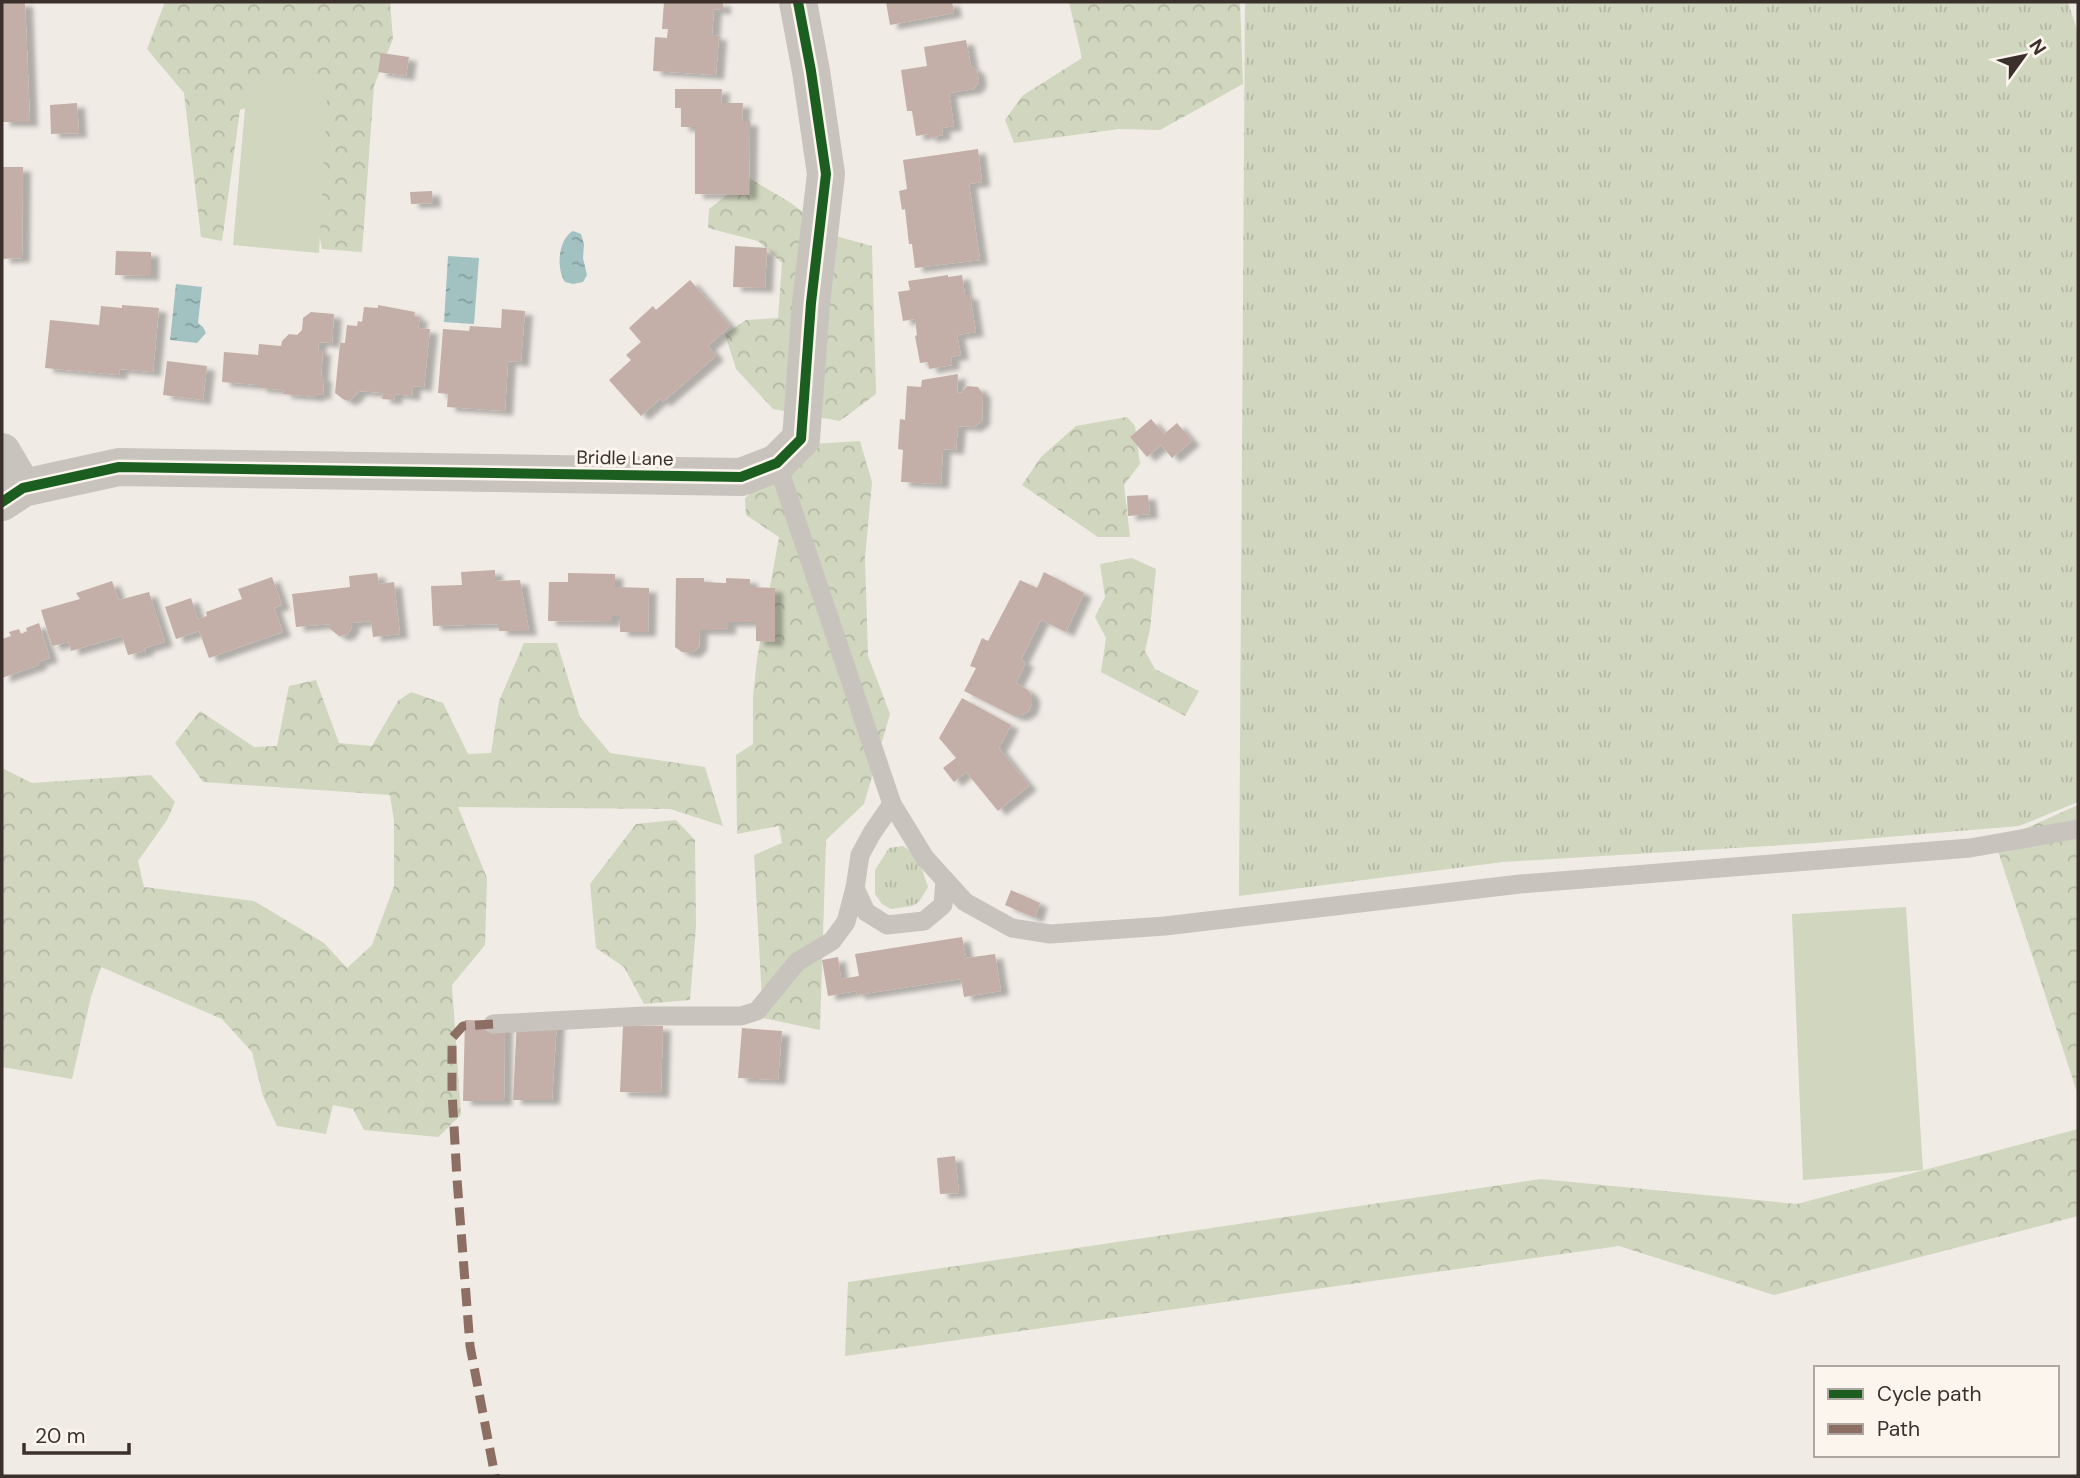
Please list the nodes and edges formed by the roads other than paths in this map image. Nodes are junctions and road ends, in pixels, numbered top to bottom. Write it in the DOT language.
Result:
graph roads {
  1 [pos="798,2"];
  2 [pos="2,452"];
  3 [pos="777,463"];
  4 [pos="12,495"];
  5 [pos="892,804"];
  6 [pos="2078,829"];
  7 [pos="945,880"];
  8 [pos="855,888"];
  9 [pos="493,1024"];
  1 -- 3 [label="street, Bridle Lane"];
  2 -- 4 [label="street"];
  3 -- 4 [label="street, Bridle Lane"];
  3 -- 5 [label="lane"];
  5 -- 7 [label="lane"];
  5 -- 8 [label="lane"];
  6 -- 7 [label="lane"];
  7 -- 8 [label="lane"];
  8 -- 9 [label="lane"];
}
